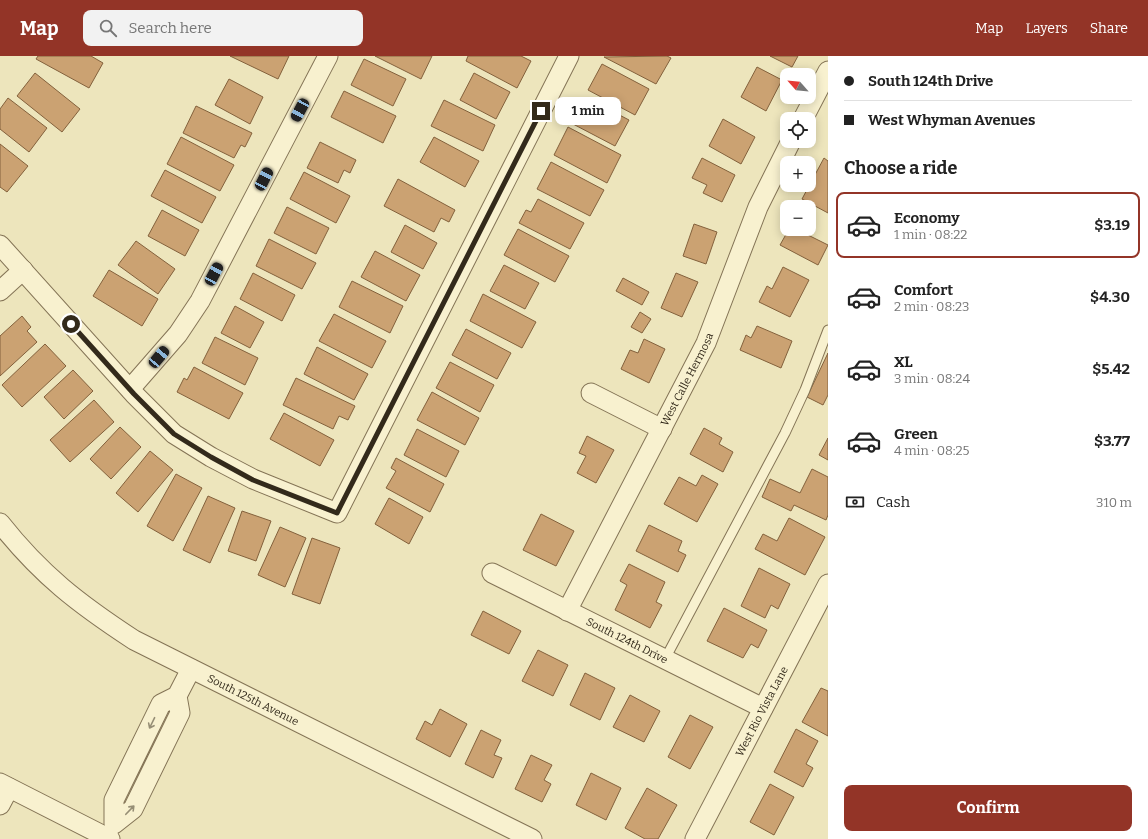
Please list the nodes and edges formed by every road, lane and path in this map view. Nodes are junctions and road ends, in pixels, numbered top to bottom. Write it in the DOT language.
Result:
graph roads {
  1 [pos="328,56"];
  2 [pos="569,56"];
  3 [pos="828,71"];
  4 [pos="807,112"];
  5 [pos="788,148"];
  6 [pos="3,254"];
  7 [pos="23,270"];
  8 [pos="0,291"];
  9 [pos="828,330"];
  10 [pos="130,389"];
  11 [pos="591,393"];
  12 [pos="662,429"];
  13 [pos="0,523"];
  14 [pos="492,572"];
  15 [pos="828,584"];
  16 [pos="567,611"];
  17 [pos="665,659"];
  18 [pos="191,669"];
  19 [pos="763,708"];
  20 [pos="5,786"];
  21 [pos="0,805"];
  22 [pos="110,833"];
  23 [pos="532,839"];
  24 [pos="695,839"];
  1 -- 10 [label="street"];
  2 -- 10 [label="street"];
  3 -- 4 [label="street"];
  5 -- 12 [label="street, West Calle Hermosa"];
  6 -- 7 [label="street"];
  7 -- 8 [label="street"];
  7 -- 10 [label="street"];
  9 -- 17 [label="lane"];
  11 -- 12 [label="street"];
  12 -- 16 [label="street, West Calle Hermosa"];
  13 -- 18 [label="street, South 125th Avenue"];
  14 -- 16 [label="street, South 124th Drive"];
  15 -- 19 [label="street, West Rio Vista Lane"];
  16 -- 17 [label="street, South 124th Drive"];
  17 -- 19 [label="street, South 124th Drive"];
  18 -- 22 [label="street"];
  18 -- 23 [label="street, South 125th Avenue"];
  19 -- 24 [label="street, West Rio Vista Lane"];
  20 -- 21 [label="street"];
  20 -- 22 [label="street"];
}
